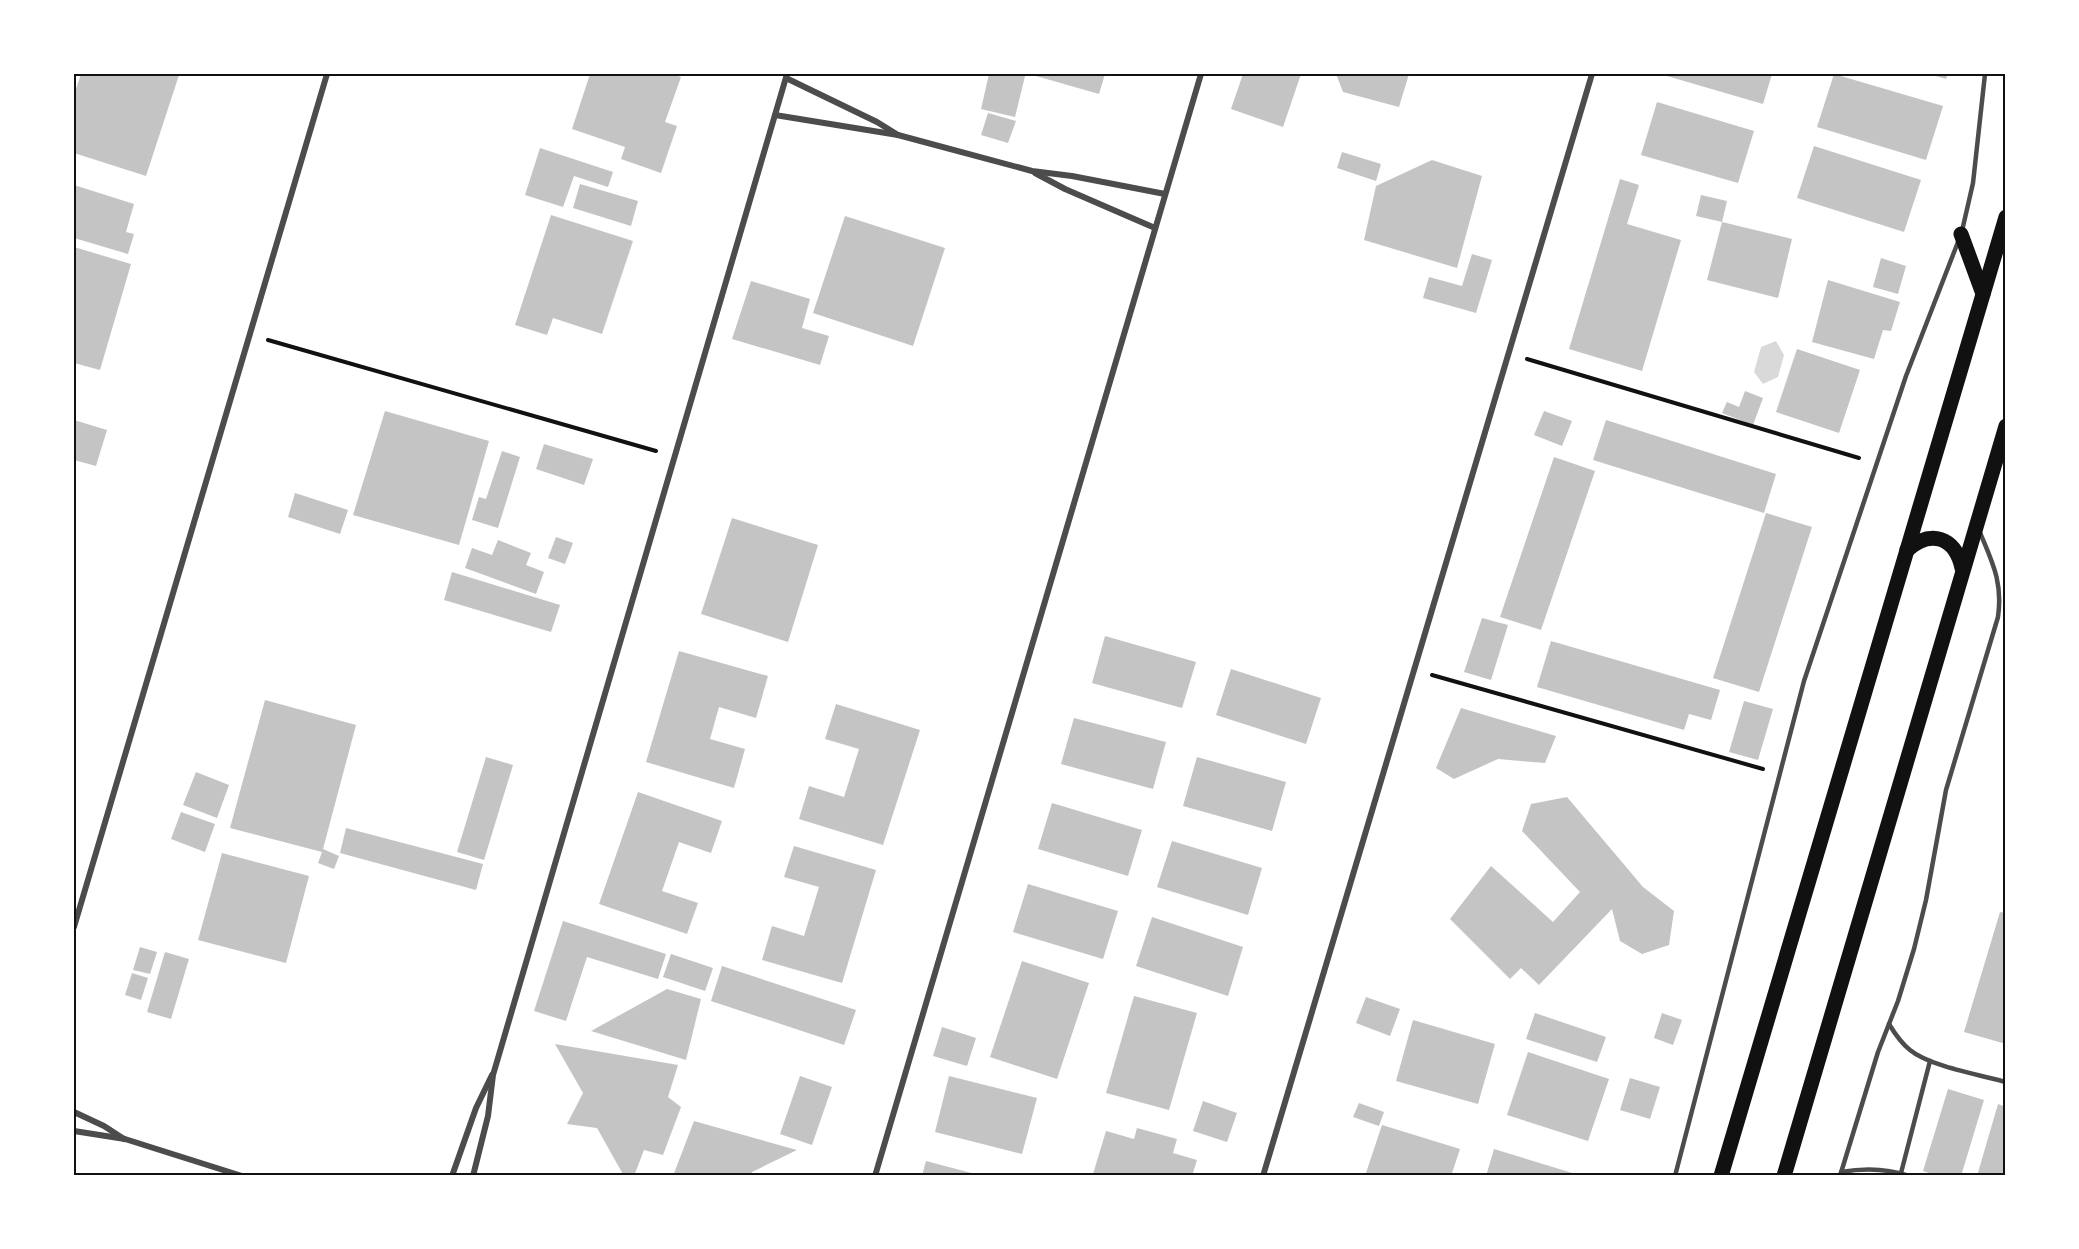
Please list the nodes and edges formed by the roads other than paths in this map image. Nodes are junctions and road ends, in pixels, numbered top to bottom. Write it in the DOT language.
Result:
graph roads {
  1 [pos="327,74"];
  2 [pos="1201,74"];
  3 [pos="1592,74"];
  4 [pos="1985,74"];
  5 [pos="786,76"];
  6 [pos="775,115"];
  7 [pos="898,135"];
  8 [pos="1032,171"];
  9 [pos="1166,194"];
  10 [pos="2006,217"];
  11 [pos="1155,228"];
  12 [pos="1961,234"];
  13 [pos="1983,294"];
  14 [pos="2006,426"];
  15 [pos="2002,448"];
  16 [pos="1977,524"];
  17 [pos="1907,550"];
  18 [pos="1962,568"];
  19 [pos="74,927"];
  20 [pos="1889,1024"];
  21 [pos="1930,1061"];
  22 [pos="493,1075"];
  23 [pos="2006,1082"];
  24 [pos="74,1112"];
  25 [pos="74,1131"];
  26 [pos="125,1139"];
  27 [pos="1901,1173"];
  28 [pos="1840,1174"];
  29 [pos="242,1176"];
  30 [pos="452,1176"];
  31 [pos="473,1176"];
  32 [pos="875,1176"];
  33 [pos="1263,1176"];
  34 [pos="1675,1176"];
  35 [pos="1721,1176"];
  36 [pos="1784,1176"];
  37 [pos="1909,1176"];
  1 -- 19 [label="street"];
  2 -- 9 [label="street"];
  3 -- 33 [label="street"];
  4 -- 12 [label="lane"];
  5 -- 6 [label="street"];
  5 -- 7 [label="street"];
  6 -- 7 [label="street"];
  6 -- 22 [label="street"];
  7 -- 8 [label="street"];
  8 -- 9 [label="street"];
  8 -- 11 [label="street"];
  9 -- 11 [label="street"];
  10 -- 13 [label="main road"];
  11 -- 32 [label="street"];
  12 -- 13 [label="main road"];
  12 -- 34 [label="lane"];
  13 -- 17 [label="main road"];
  14 -- 15 [label="main road"];
  15 -- 16 [label="main road"];
  16 -- 18 [label="main road"];
  16 -- 20 [label="lane"];
  17 -- 18 [label="main road"];
  17 -- 35 [label="main road"];
  18 -- 36 [label="main road"];
  20 -- 21 [label="lane"];
  20 -- 28 [label="lane"];
  21 -- 23 [label="lane"];
  21 -- 27 [label="lane"];
  22 -- 30 [label="street"];
  22 -- 31 [label="street"];
  24 -- 26 [label="street"];
  25 -- 26 [label="street"];
  26 -- 29 [label="street"];
  27 -- 28 [label="lane"];
  27 -- 37 [label="lane"];
}
